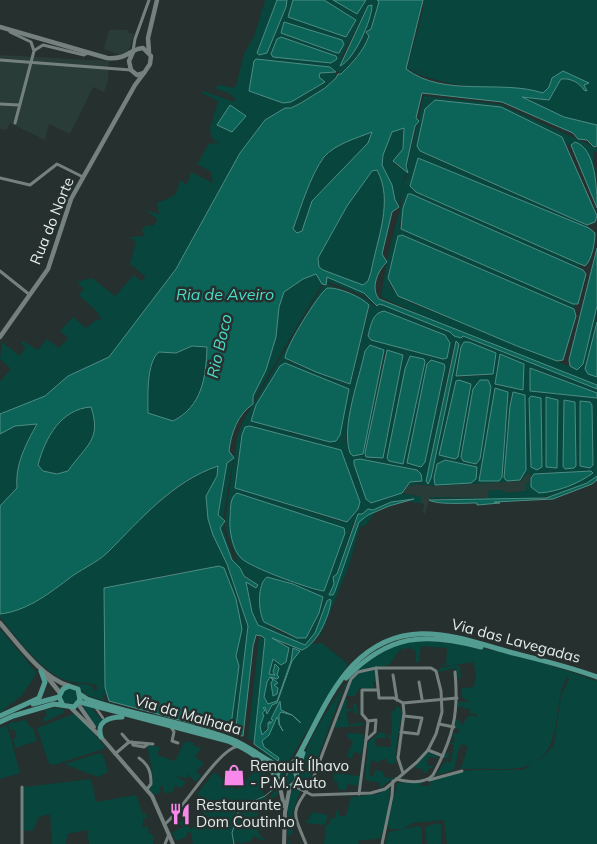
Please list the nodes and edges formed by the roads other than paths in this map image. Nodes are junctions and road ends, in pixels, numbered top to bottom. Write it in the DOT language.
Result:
graph roads {
  1 [pos="149,0"];
  2 [pos="157,0"];
  3 [pos="0,27"];
  4 [pos="148,38"];
  5 [pos="136,50"];
  6 [pos="34,51"];
  7 [pos="149,52"];
  8 [pos="88,53"];
  9 [pos="108,58"];
  10 [pos="0,60"];
  11 [pos="32,60"];
  12 [pos="131,70"];
  13 [pos="144,73"];
  14 [pos="134,85"];
  15 [pos="0,104"];
  16 [pos="20,105"];
  17 [pos="15,123"];
  18 [pos="83,177"];
  19 [pos="0,178"];
  20 [pos="0,271"];
  21 [pos="30,296"];
  22 [pos="0,337"];
  23 [pos="0,624"];
  24 [pos="408,635"];
  25 [pos="451,640"];
  26 [pos="376,668"];
  27 [pos="41,671"];
  28 [pos="352,672"];
  29 [pos="456,672"];
  30 [pos="393,675"];
  31 [pos="597,678"];
  32 [pos="419,682"];
  33 [pos="69,686"];
  34 [pos="378,690"];
  35 [pos="60,695"];
  36 [pos="81,695"];
  37 [pos="441,698"];
  38 [pos="457,698"];
  39 [pos="398,700"];
  40 [pos="422,700"];
  41 [pos="79,703"];
  42 [pos="403,703"];
  43 [pos="63,705"];
  44 [pos="71,708"];
  45 [pos="96,708"];
  46 [pos="13,710"];
  47 [pos="0,716"];
  48 [pos="404,716"];
  49 [pos="104,718"];
  50 [pos="132,718"];
  51 [pos="368,721"];
  52 [pos="0,722"];
  53 [pos="439,724"];
  54 [pos="171,727"];
  55 [pos="454,727"];
  56 [pos="401,732"];
  57 [pos="122,734"];
  58 [pos="101,737"];
  59 [pos="224,740"];
  60 [pos="366,740"];
  61 [pos="131,742"];
  62 [pos="178,743"];
  63 [pos="153,744"];
  64 [pos="238,746"];
  65 [pos="428,750"];
  66 [pos="224,753"];
  67 [pos="115,754"];
  68 [pos="443,756"];
  69 [pos="139,758"];
  70 [pos="286,768"];
  71 [pos="462,770"];
  72 [pos="403,773"];
  73 [pos="298,778"];
  74 [pos="313,778"];
  75 [pos="278,780"];
  76 [pos="394,780"];
  77 [pos="429,780"];
  78 [pos="291,786"];
  79 [pos="22,787"];
  80 [pos="147,789"];
  81 [pos="305,791"];
  82 [pos="359,794"];
  83 [pos="285,812"];
  84 [pos="164,822"];
  85 [pos="169,834"];
  86 [pos="22,844"];
  87 [pos="165,844"];
  88 [pos="173,844"];
  89 [pos="284,844"];
  90 [pos="306,844"];
  91 [pos="382,844"];
  1 -- 5 [label="street"];
  2 -- 4 [label="main road"];
  3 -- 6 [label="street"];
  3 -- 8 [label="main road"];
  4 -- 5 [label="main road"];
  4 -- 7 [label="main road"];
  5 -- 7 [label="main road"];
  5 -- 9 [label="main road"];
  5 -- 12 [label="main road"];
  6 -- 8 [label="street"];
  6 -- 11 [label="street"];
  7 -- 13 [label="main road"];
  8 -- 9 [label="main road"];
  9 -- 12 [label="main road"];
  10 -- 11 [label="street"];
  11 -- 12 [label="street"];
  11 -- 16 [label="street"];
  12 -- 13 [label="main road"];
  12 -- 14 [label="main road"];
  13 -- 14 [label="main road, Rua do Norte"];
  14 -- 18 [label="main road, Rua do Norte"];
  15 -- 16 [label="street"];
  16 -- 17 [label="street"];
  18 -- 19 [label="street"];
  18 -- 21 [label="main road, Rua do Norte"];
  20 -- 21 [label="street"];
  21 -- 22 [label="main road, Rua do Norte"];
  23 -- 27 [label="main road"];
  23 -- 33 [label="main road"];
  24 -- 25 [label="main road"];
  24 -- 28 [label="main road"];
  24 -- 31 [label="main road, Via das Lavegadas"];
  24 -- 70 [label="main road, Via das Lavegadas"];
  25 -- 28 [label="main road, Via das Lavegadas"];
  25 -- 31 [label="main road, Via das Lavegadas"];
  26 -- 34 [label="street"];
  26 -- 37 [label="street"];
  26 -- 74 [label="street"];
  27 -- 35 [label="main road"];
  27 -- 46 [label="main road"];
  28 -- 73 [label="main road, Via das Lavegadas"];
  29 -- 38 [label="street"];
  30 -- 39 [label="street"];
  32 -- 40 [label="street"];
  33 -- 35 [label="main road"];
  33 -- 36 [label="main road"];
  34 -- 39 [label="street"];
  34 -- 51 [label="street"];
  35 -- 43 [label="main road"];
  35 -- 46 [label="main road"];
  36 -- 41 [label="main road"];
  36 -- 70 [label="main road, Via da Malhada"];
  37 -- 38 [label="street"];
  37 -- 40 [label="street"];
  37 -- 53 [label="street"];
  38 -- 55 [label="street"];
  39 -- 42 [label="street"];
  40 -- 42 [label="street"];
  41 -- 44 [label="main road"];
  41 -- 50 [label="main road, Via da Malhada"];
  41 -- 58 [label="street"];
  42 -- 48 [label="street"];
  43 -- 44 [label="main road"];
  43 -- 52 [label="main road"];
  44 -- 58 [label="street"];
  45 -- 49 [label="street"];
  46 -- 47 [label="main road"];
  48 -- 56 [label="street"];
  48 -- 56 [label="street"];
  50 -- 54 [label="main road, Via da Malhada"];
  50 -- 58 [label="main road"];
  51 -- 60 [label="street"];
  51 -- 60 [label="street"];
  53 -- 55 [label="street"];
  53 -- 65 [label="street"];
  54 -- 59 [label="main road, Via da Malhada"];
  54 -- 62 [label="street"];
  55 -- 68 [label="street"];
  56 -- 72 [label="street"];
  57 -- 61 [label="street"];
  58 -- 67 [label="street"];
  59 -- 64 [label="main road, Via da Malhada"];
  59 -- 66 [label="street"];
  60 -- 82 [label="street"];
  61 -- 63 [label="street"];
  61 -- 67 [label="street"];
  64 -- 66 [label="street"];
  64 -- 75 [label="main road, Via da Malhada"];
  65 -- 68 [label="street"];
  65 -- 72 [label="street"];
  66 -- 84 [label="street"];
  67 -- 80 [label="street"];
  68 -- 77 [label="street"];
  69 -- 80 [label="street"];
  70 -- 73 [label="main road"];
  70 -- 75 [label="main road"];
  71 -- 77 [label="street"];
  72 -- 76 [label="street"];
  73 -- 74 [label="street"];
  73 -- 78 [label="main road"];
  73 -- 81 [label="street"];
  74 -- 81 [label="street"];
  75 -- 78 [label="main road"];
  75 -- 83 [label="street"];
  76 -- 77 [label="street"];
  76 -- 82 [label="street"];
  76 -- 91 [label="street"];
  78 -- 81 [label="street"];
  78 -- 83 [label="street"];
  79 -- 86 [label="street"];
  80 -- 84 [label="street"];
  81 -- 82 [label="street"];
  81 -- 90 [label="street"];
  83 -- 89 [label="street"];
  84 -- 85 [label="street"];
  85 -- 87 [label="street"];
  85 -- 88 [label="street"];
}
